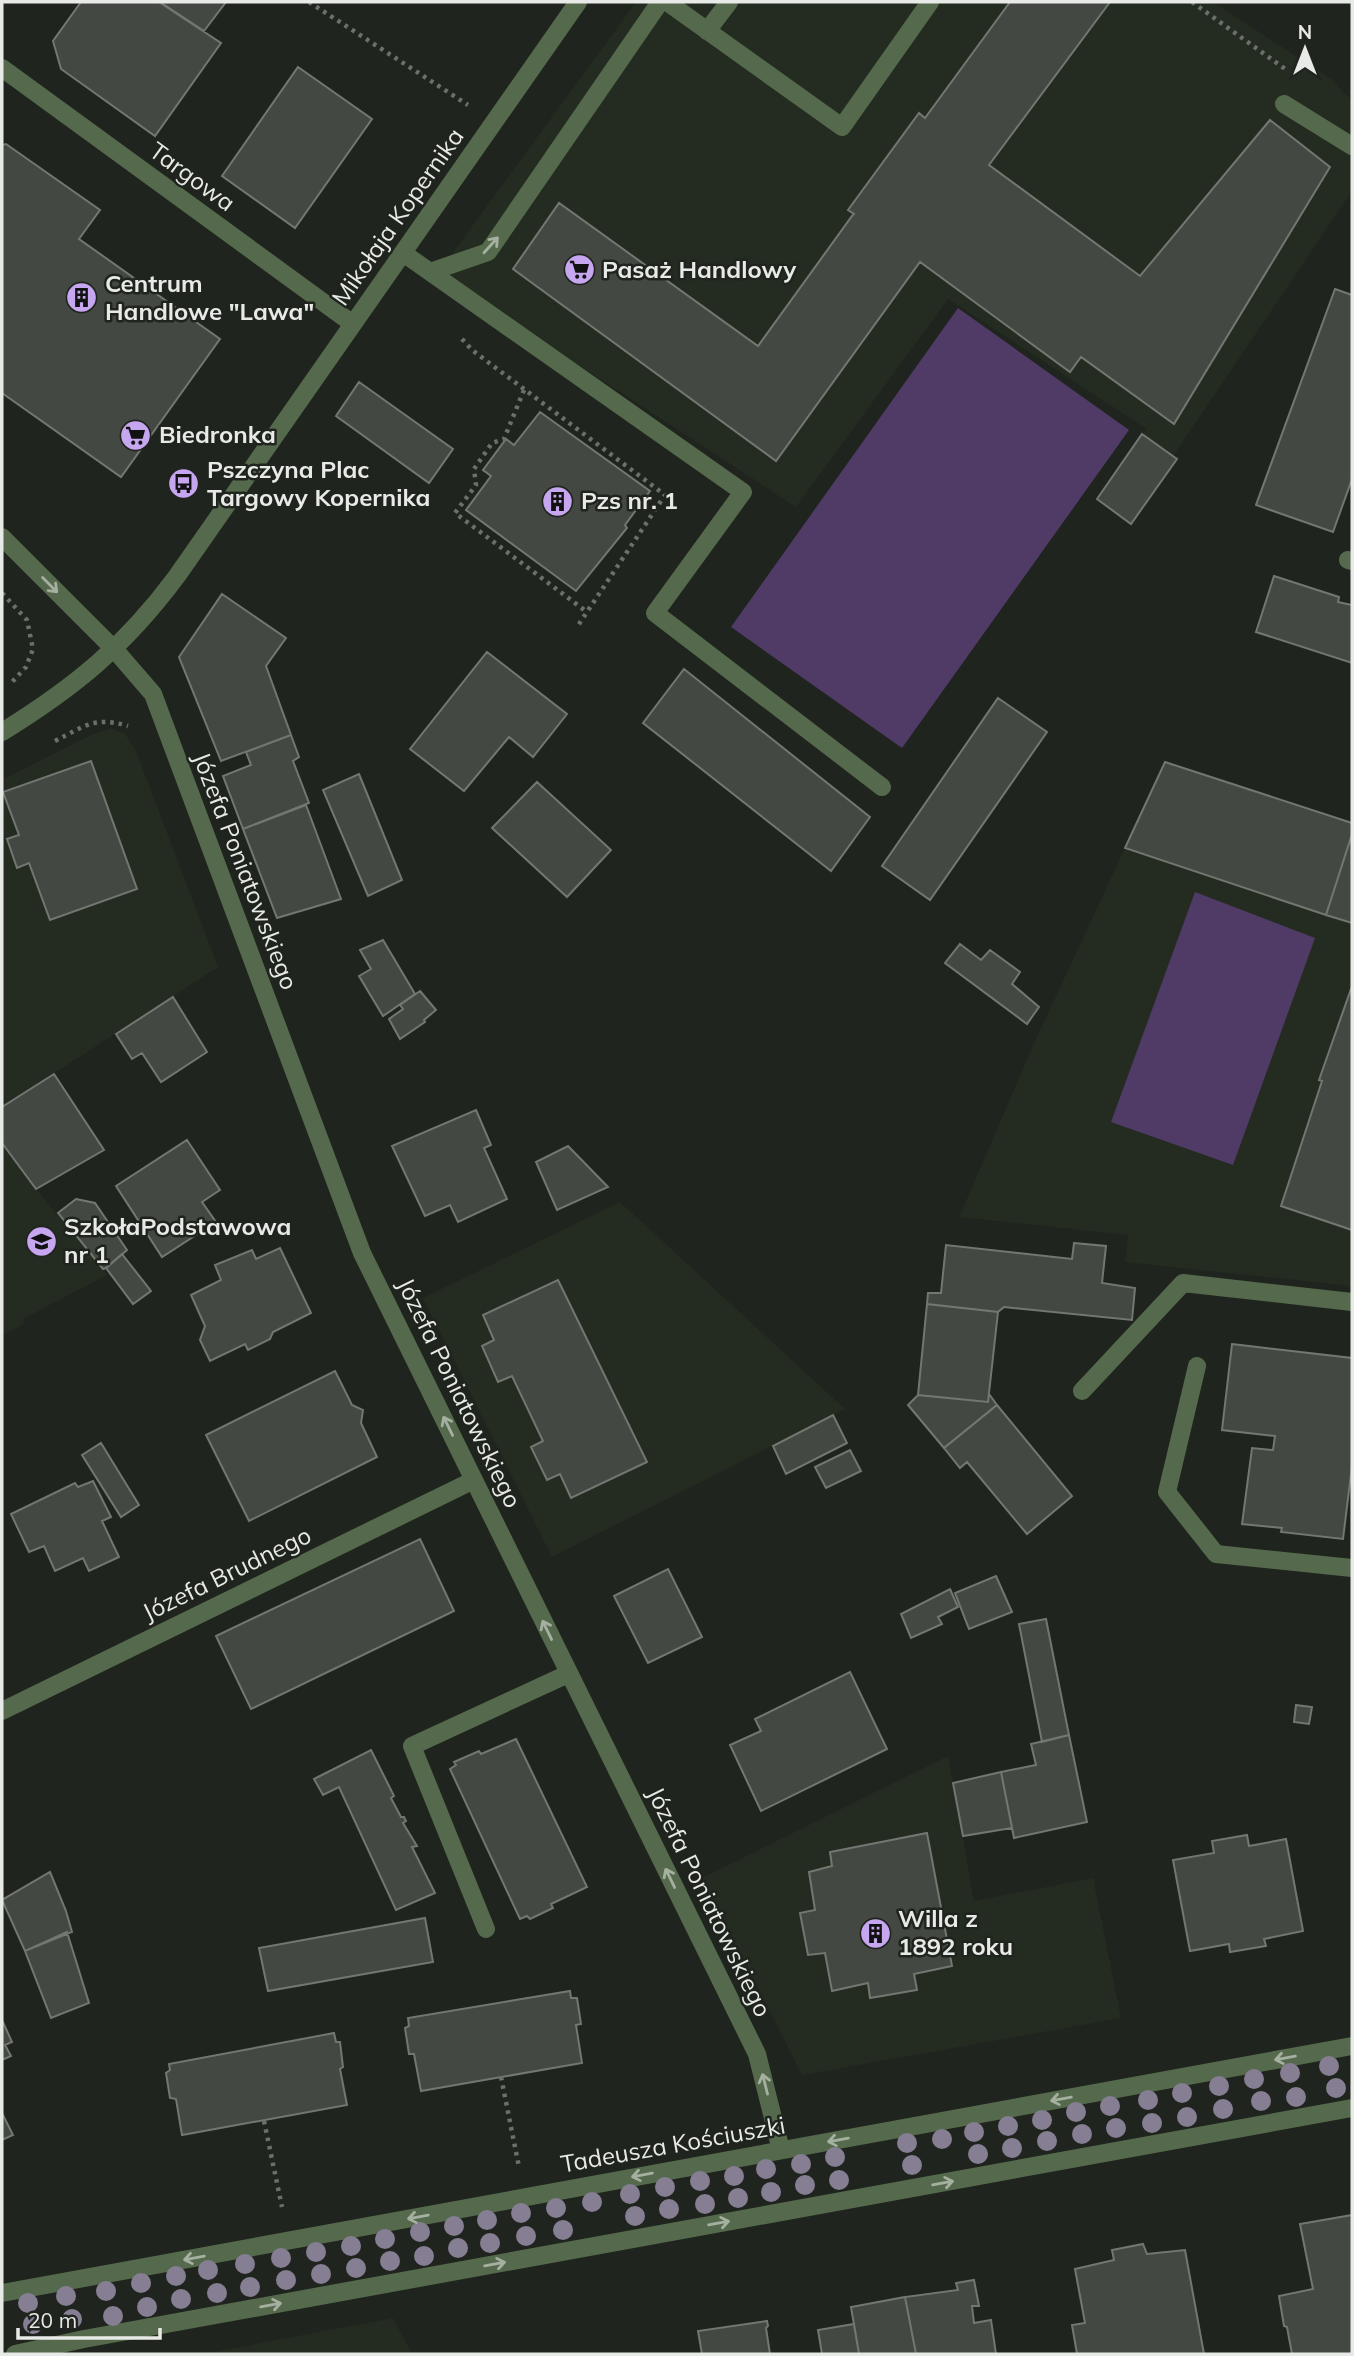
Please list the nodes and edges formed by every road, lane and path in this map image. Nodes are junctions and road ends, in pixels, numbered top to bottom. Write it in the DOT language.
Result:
graph roads {
  1 [pos="309,2"];
  2 [pos="578,2"];
  3 [pos="660,2"];
  4 [pos="667,2"];
  5 [pos="729,2"];
  6 [pos="930,2"];
  7 [pos="1192,2"];
  8 [pos="707,32"];
  9 [pos="2,68"];
  10 [pos="1292,73"];
  11 [pos="1284,104"];
  12 [pos="472,107"];
  13 [pos="1352,146"];
  14 [pos="403,253"];
  15 [pos="430,272"];
  16 [pos="353,324"];
  17 [pos="456,331"];
  18 [pos="524,390"];
  19 [pos="2,537"];
  20 [pos="2,593"];
  21 [pos="587,612"];
  22 [pos="577,627"];
  23 [pos="115,650"];
  24 [pos="7,685"];
  25 [pos="2,732"];
  26 [pos="882,787"];
  27 [pos="1352,1302"];
  28 [pos="1197,1366"];
  29 [pos="1082,1391"];
  30 [pos="474,1480"];
  31 [pos="1352,1568"];
  32 [pos="568,1674"];
  33 [pos="2,1711"];
  34 [pos="486,1929"];
  35 [pos="1352,2046"];
  36 [pos="501,2077"];
  37 [pos="1352,2108"];
  38 [pos="264,2121"];
  39 [pos="781,2150"];
  40 [pos="519,2168"];
  41 [pos="283,2211"];
  42 [pos="2,2293"];
  43 [pos="82,2347"];
  44 [pos="15,2354"];
  1 -- 12 [label="path"];
  2 -- 14 [label="street, Mikołaja Kopernika"];
  15 -- 3 [label="street, one-way"];
  4 -- 8 [label="street"];
  5 -- 8 [label="street"];
  6 -- 8 [label="street"];
  7 -- 10 [label="path"];
  9 -- 16 [label="street, Targowa"];
  11 -- 13 [label="street"];
  14 -- 15 [label="street"];
  14 -- 16 [label="street, Mikołaja Kopernika"];
  15 -- 26 [label="street"];
  16 -- 23 [label="street, Mikołaja Kopernika"];
  17 -- 18 [label="path"];
  18 -- 21 [label="path"];
  18 -- 21 [label="path"];
  19 -- 23 [label="street, Józefa Poniatowskiego, one-way"];
  20 -- 24 [label="path"];
  21 -- 22 [label="path"];
  23 -- 25 [label="street, Mikołaja Kopernika"];
  30 -- 23 [label="street, Józefa Poniatowskiego, one-way"];
  27 -- 29 [label="street"];
  28 -- 31 [label="street"];
  32 -- 30 [label="street, Józefa Poniatowskiego, one-way"];
  30 -- 33 [label="street, Józefa Brudnego"];
  32 -- 34 [label="street"];
  39 -- 32 [label="street, Józefa Poniatowskiego, one-way"];
  35 -- 39 [label="street, Tadeusza Kościuszki, one-way"];
  36 -- 40 [label="path"];
  43 -- 37 [label="street, one-way"];
  38 -- 41 [label="path"];
  39 -- 42 [label="street, Tadeusza Kościuszki, one-way"];
  43 -- 44 [label="street"];
}
